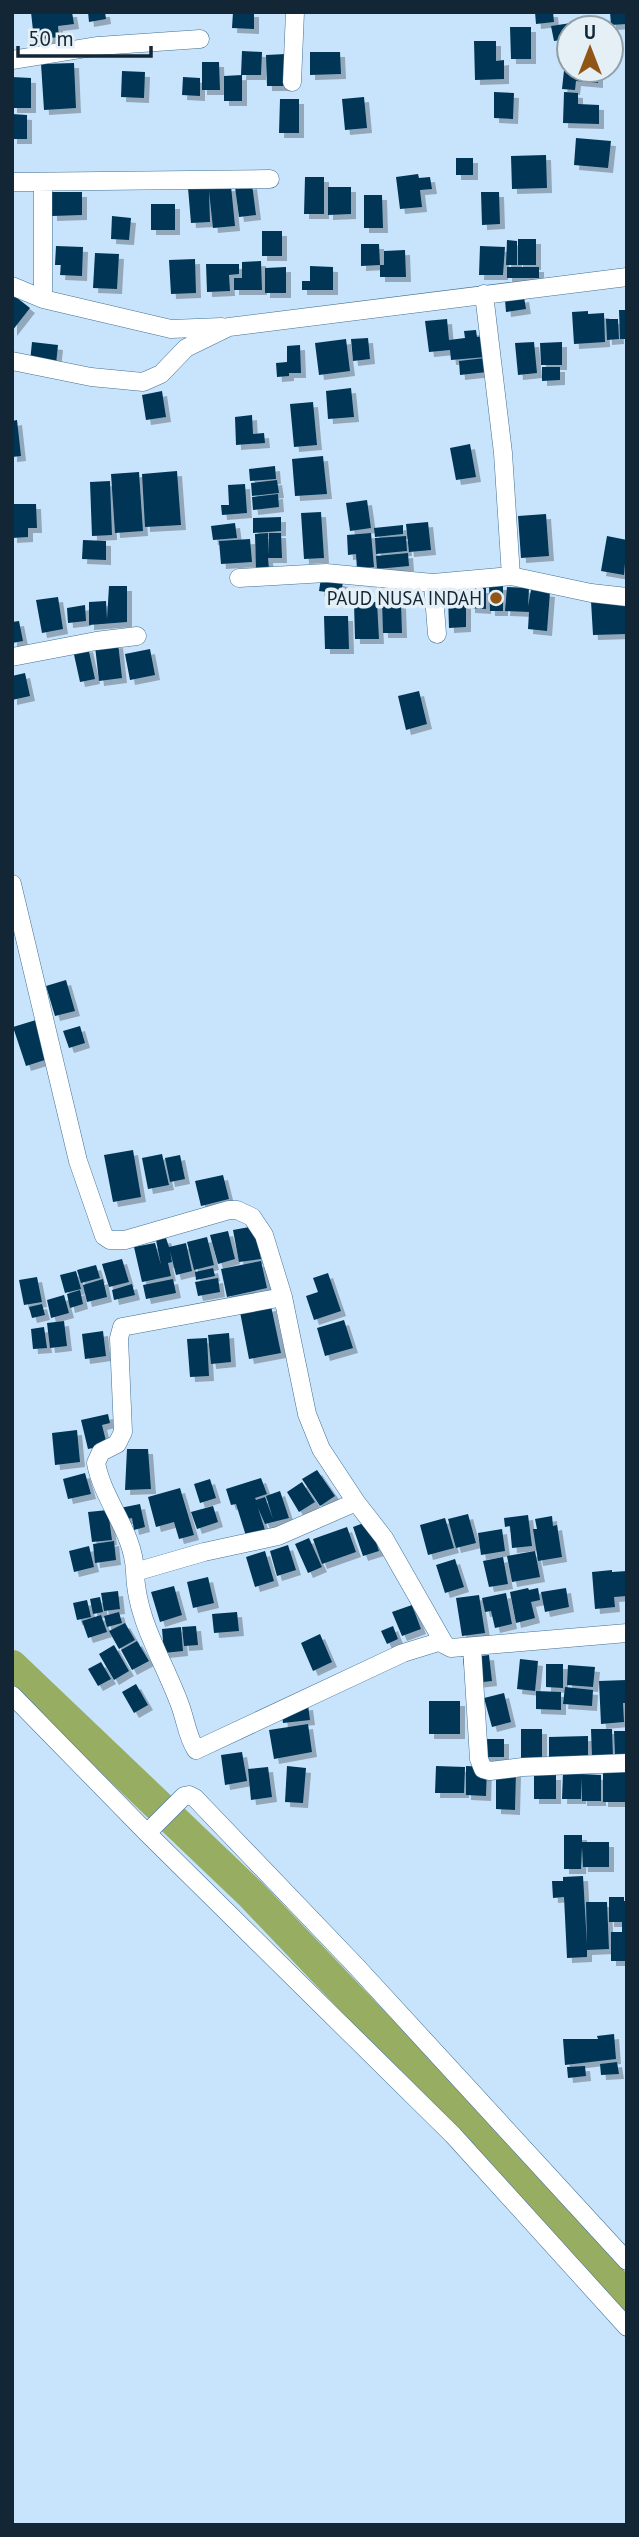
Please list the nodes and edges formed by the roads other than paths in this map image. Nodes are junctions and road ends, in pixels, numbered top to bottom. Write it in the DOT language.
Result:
graph roads {
  1 [pos="295,12"];
  2 [pos="200,39"];
  3 [pos="12,60"];
  4 [pos="292,82"];
  5 [pos="271,179"];
  6 [pos="12,182"];
  7 [pos="43,183"];
  8 [pos="627,277"];
  9 [pos="12,286"];
  10 [pos="484,294"];
  11 [pos="43,299"];
  12 [pos="229,327"];
  13 [pos="12,360"];
  14 [pos="511,576"];
  15 [pos="239,578"];
  16 [pos="433,583"];
  17 [pos="627,597"];
  18 [pos="437,634"];
  19 [pos="137,636"];
  20 [pos="12,657"];
  21 [pos="12,884"];
  22 [pos="284,1297"];
  23 [pos="356,1502"];
  24 [pos="135,1572"];
  25 [pos="627,1633"];
  26 [pos="442,1642"];
  27 [pos="472,1647"];
  28 [pos="12,1695"];
  29 [pos="627,1762"];
  30 [pos="150,1830"];
  31 [pos="627,2261"];
  32 [pos="627,2327"];
  1 -- 4 [label="street"];
  2 -- 3 [label="street"];
  5 -- 7 [label="street"];
  6 -- 7 [label="street"];
  7 -- 11 [label="street"];
  8 -- 10 [label="street"];
  9 -- 11 [label="street"];
  10 -- 12 [label="street"];
  10 -- 14 [label="street"];
  11 -- 12 [label="street"];
  12 -- 13 [label="street"];
  14 -- 16 [label="street"];
  14 -- 17 [label="street"];
  15 -- 16 [label="street"];
  16 -- 18 [label="street"];
  19 -- 20 [label="street"];
  21 -- 22 [label="street"];
  22 -- 23 [label="street"];
  22 -- 24 [label="street"];
  23 -- 24 [label="street"];
  23 -- 26 [label="street"];
  24 -- 26 [label="street"];
  25 -- 27 [label="street"];
  26 -- 27 [label="street"];
  27 -- 29 [label="street"];
  28 -- 30 [label="street"];
  30 -- 31 [label="street"];
  30 -- 32 [label="street"];
}
